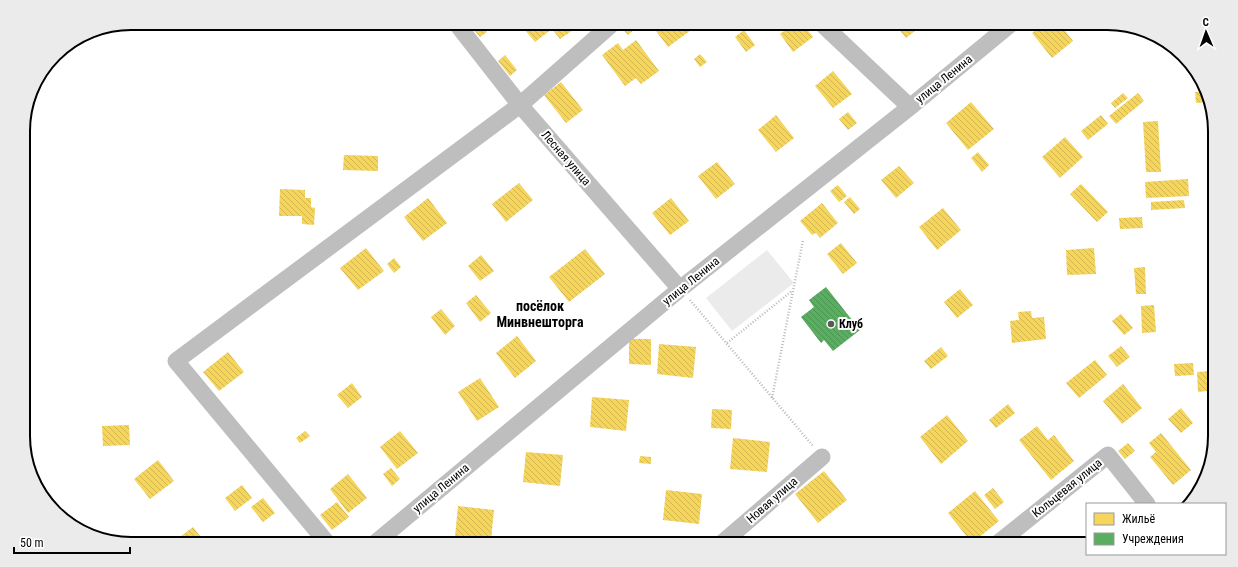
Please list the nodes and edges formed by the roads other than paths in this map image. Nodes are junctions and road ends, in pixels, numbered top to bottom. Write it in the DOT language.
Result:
graph roads {
  1 [pos="461,30"];
  2 [pos="605,30"];
  3 [pos="829,30"];
  4 [pos="1003,30"];
  5 [pos="520,105"];
  6 [pos="910,106"];
  7 [pos="680,289"];
  8 [pos="822,457"];
  9 [pos="1146,503"];
  10 [pos="322,537"];
  11 [pos="382,537"];
  12 [pos="729,537"];
  13 [pos="1005,537"];
  1 -- 5 [label="street, Лесная улица"];
  2 -- 5 [label="street"];
  3 -- 6 [label="street"];
  4 -- 6 [label="street, улица Ленина"];
  5 -- 7 [label="street, Лесная улица"];
  5 -- 10 [label="street"];
  6 -- 7 [label="street, улица Ленина"];
  7 -- 11 [label="street, улица Ленина"];
  8 -- 12 [label="street, Новая улица"];
  9 -- 13 [label="street, Кольцевая улица"];
}
